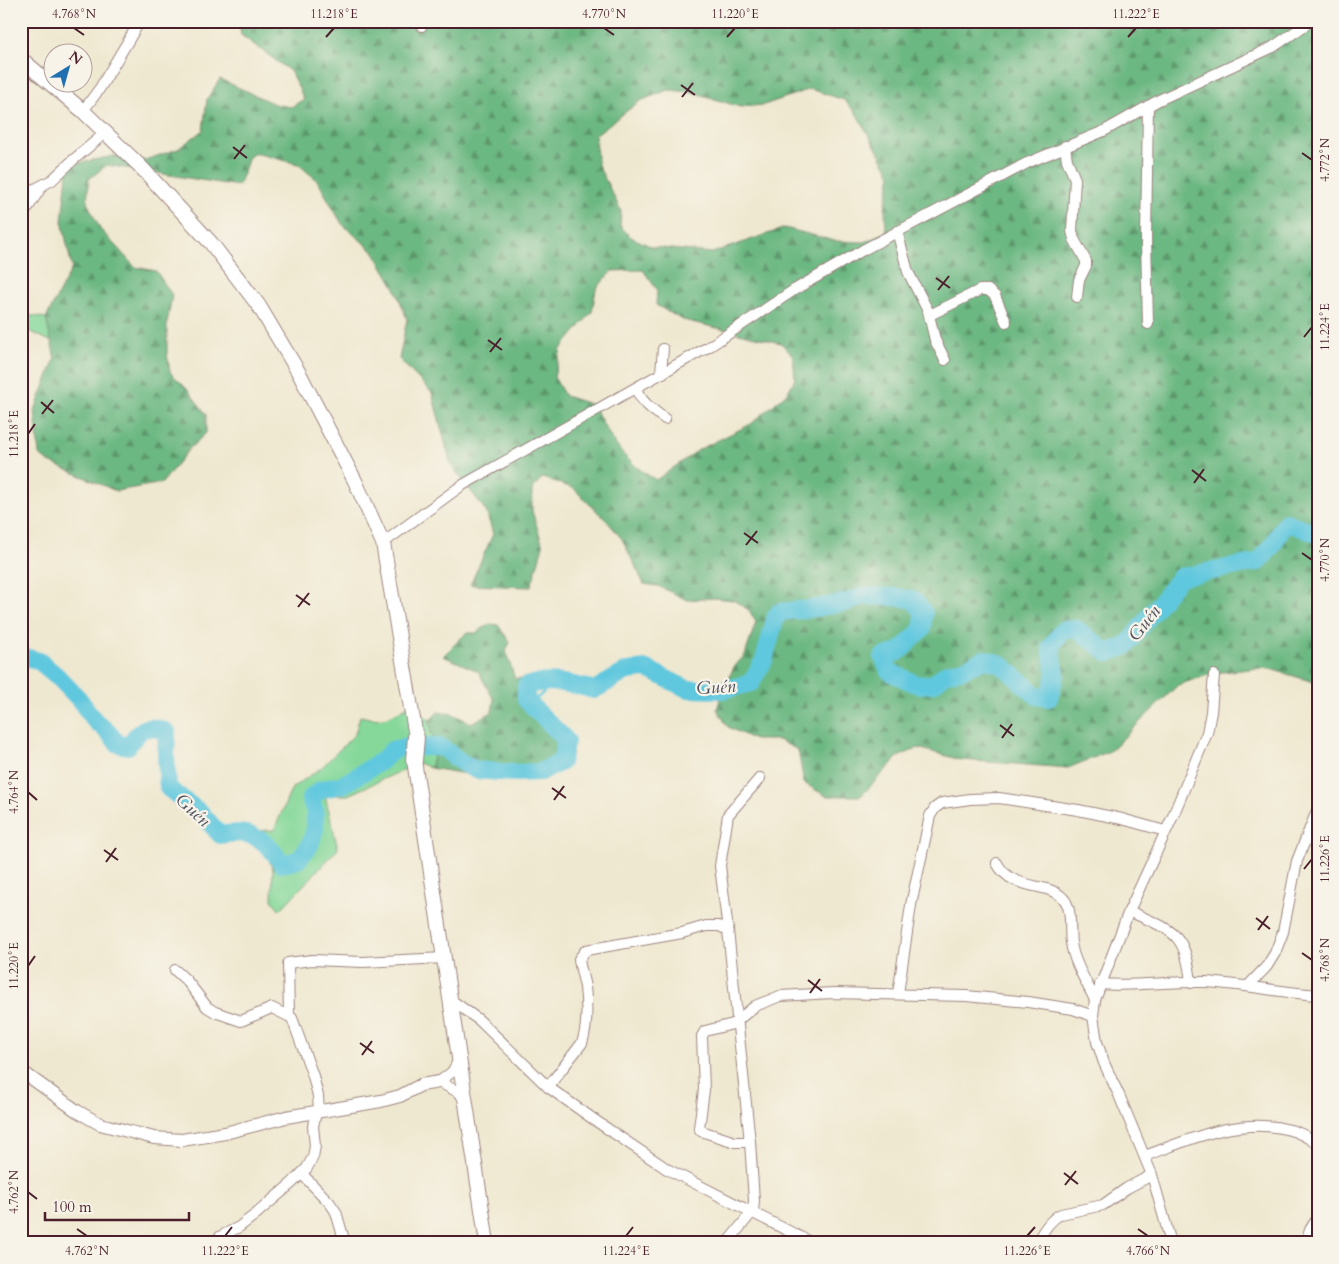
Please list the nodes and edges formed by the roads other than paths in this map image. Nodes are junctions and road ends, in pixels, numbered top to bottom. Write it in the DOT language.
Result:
graph roads {
  1 [pos="140,21"];
  2 [pos="1311,21"];
  3 [pos="21,59"];
  4 [pos="1148,106"];
  5 [pos="83,111"];
  6 [pos="105,134"];
  7 [pos="1065,146"];
  8 [pos="42,185"];
  9 [pos="21,193"];
  10 [pos="21,218"];
  11 [pos="898,231"];
  12 [pos="1076,297"];
  13 [pos="930,314"];
  14 [pos="1006,322"];
  15 [pos="1148,324"];
  16 [pos="663,349"];
  17 [pos="945,360"];
  18 [pos="663,373"];
  19 [pos="636,389"];
  20 [pos="665,419"];
  21 [pos="383,543"];
  22 [pos="1214,675"];
  23 [pos="416,737"];
  24 [pos="414,760"];
  25 [pos="760,778"];
  26 [pos="1318,808"];
  27 [pos="1165,831"];
  28 [pos="997,863"];
  29 [pos="1129,911"];
  30 [pos="728,930"];
  31 [pos="444,958"];
  32 [pos="175,970"];
  33 [pos="1191,983"];
  34 [pos="1100,984"];
  35 [pos="1248,986"];
  36 [pos="898,994"];
  37 [pos="1318,995"];
  38 [pos="450,1000"];
  39 [pos="1095,1000"];
  40 [pos="289,1016"];
  41 [pos="1093,1016"];
  42 [pos="738,1019"];
  43 [pos="459,1060"];
  44 [pos="21,1074"];
  45 [pos="439,1082"];
  46 [pos="548,1087"];
  47 [pos="465,1102"];
  48 [pos="318,1112"];
  49 [pos="750,1142"];
  50 [pos="1318,1144"];
  51 [pos="1145,1156"];
  52 [pos="302,1174"];
  53 [pos="1152,1175"];
  54 [pos="753,1211"];
  55 [pos="1318,1216"];
  56 [pos="212,1243"];
  57 [pos="345,1243"];
  58 [pos="486,1243"];
  59 [pos="727,1243"];
  60 [pos="812,1243"];
  61 [pos="1036,1243"];
  62 [pos="1171,1243"];
  63 [pos="1306,1243"];
  1 -- 5 [label="street"];
  2 -- 4 [label="street"];
  3 -- 5 [label="main road"];
  4 -- 7 [label="street"];
  4 -- 15 [label="street"];
  5 -- 6 [label="main road"];
  6 -- 8 [label="street"];
  6 -- 21 [label="main road"];
  7 -- 11 [label="street"];
  7 -- 12 [label="street"];
  8 -- 9 [label="street"];
  8 -- 10 [label="street"];
  11 -- 13 [label="street"];
  11 -- 18 [label="street"];
  13 -- 14 [label="street"];
  13 -- 17 [label="street"];
  16 -- 18 [label="street"];
  18 -- 19 [label="street"];
  19 -- 20 [label="street"];
  19 -- 21 [label="street"];
  21 -- 23 [label="main road"];
  22 -- 27 [label="street"];
  23 -- 24 [label="main road"];
  24 -- 31 [label="main road"];
  25 -- 30 [label="street"];
  26 -- 35 [label="street"];
  27 -- 29 [label="street"];
  27 -- 36 [label="street"];
  28 -- 39 [label="street"];
  29 -- 33 [label="street"];
  29 -- 34 [label="street"];
  30 -- 42 [label="street"];
  30 -- 46 [label="street"];
  31 -- 38 [label="main road"];
  31 -- 40 [label="street"];
  32 -- 40 [label="street"];
  33 -- 34 [label="street"];
  33 -- 35 [label="street"];
  34 -- 39 [label="street"];
  35 -- 37 [label="street"];
  36 -- 41 [label="street"];
  36 -- 42 [label="street"];
  38 -- 43 [label="main road"];
  38 -- 46 [label="street"];
  39 -- 41 [label="street"];
  40 -- 48 [label="street"];
  41 -- 51 [label="street"];
  42 -- 49 [label="street"];
  42 -- 49 [label="street"];
  43 -- 45 [label="street"];
  43 -- 47 [label="main road"];
  44 -- 48 [label="street"];
  45 -- 47 [label="street"];
  45 -- 48 [label="street"];
  46 -- 54 [label="street"];
  47 -- 58 [label="main road"];
  48 -- 52 [label="street"];
  49 -- 54 [label="street"];
  50 -- 51 [label="street"];
  51 -- 53 [label="street"];
  52 -- 56 [label="street"];
  52 -- 57 [label="street"];
  53 -- 61 [label="street"];
  53 -- 62 [label="street"];
  54 -- 59 [label="street"];
  54 -- 60 [label="street"];
  55 -- 63 [label="street"];
}
